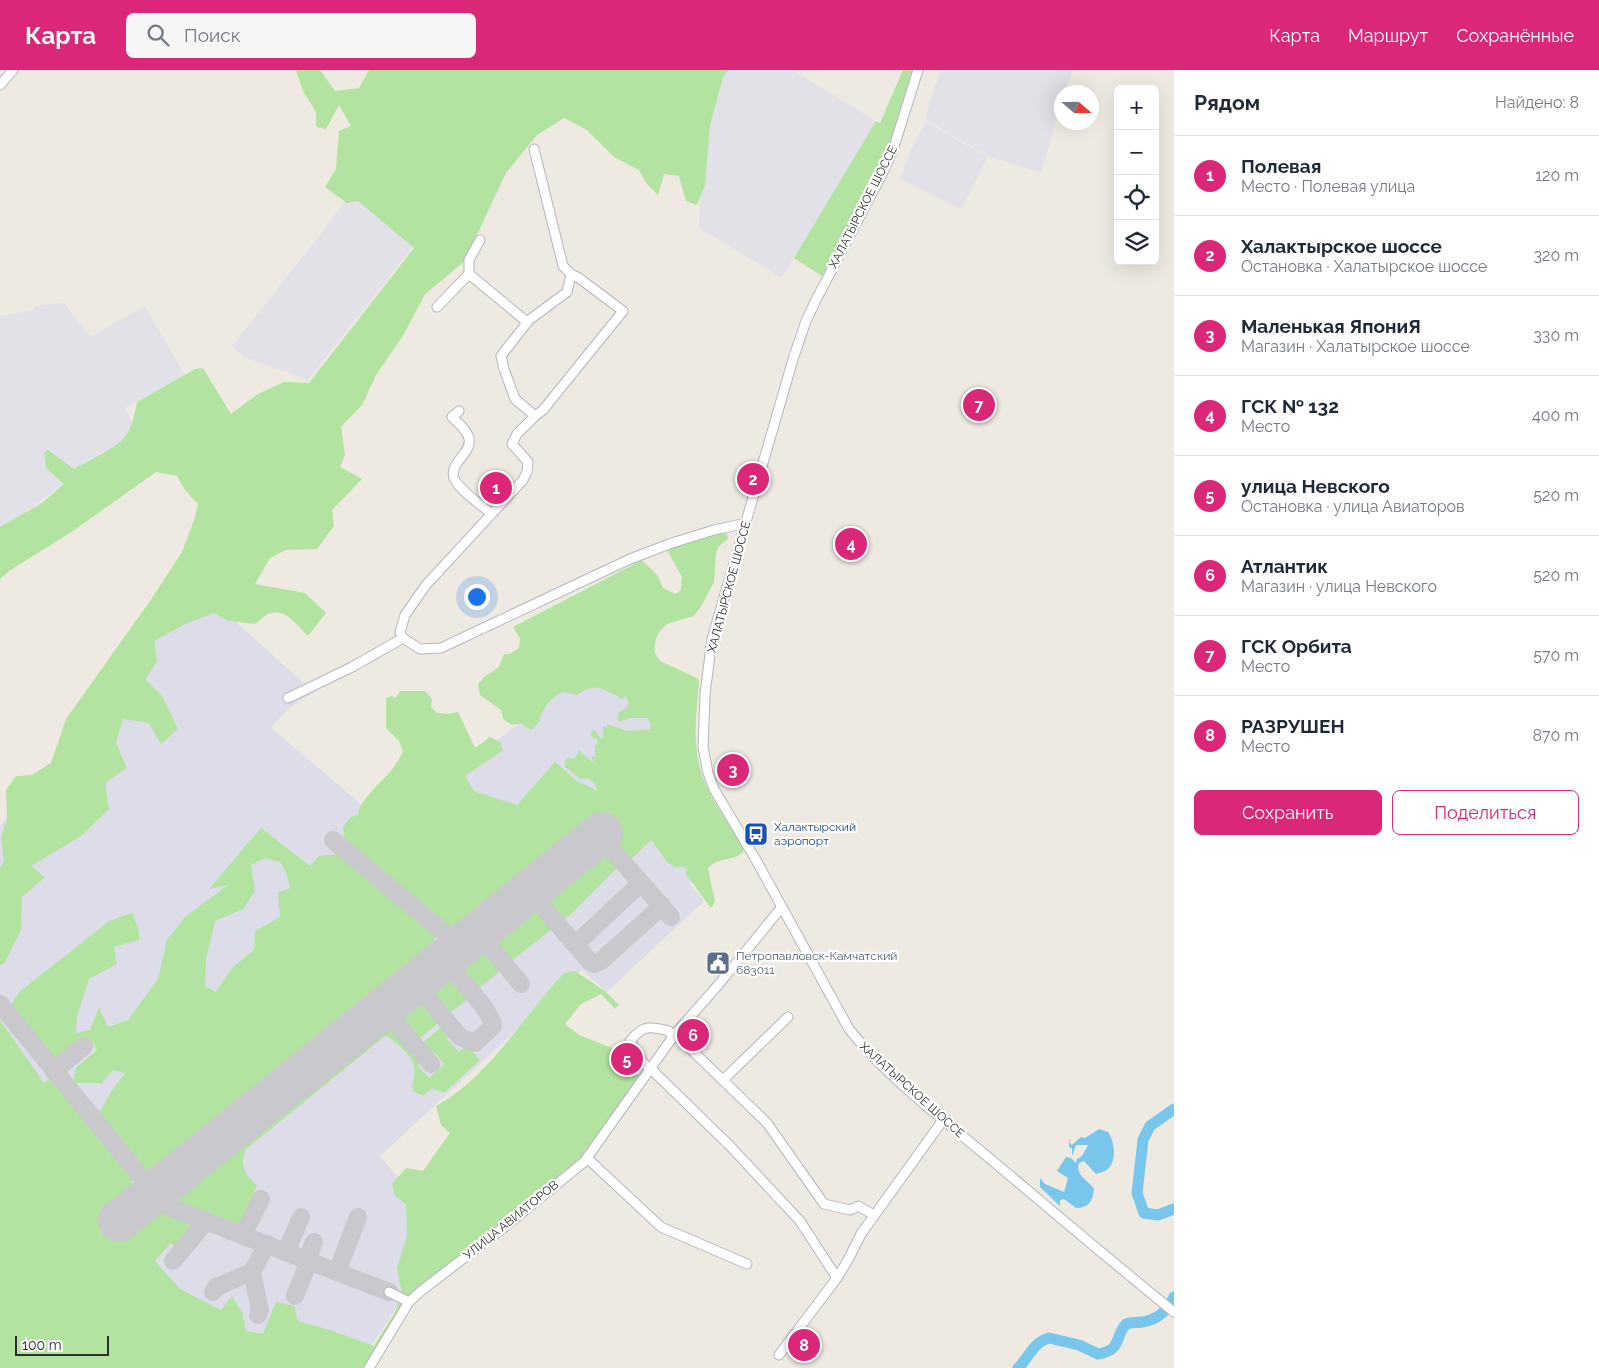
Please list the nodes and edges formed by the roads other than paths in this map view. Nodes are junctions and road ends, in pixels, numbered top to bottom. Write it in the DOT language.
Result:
graph roads {
  1 [pos="13,70"];
  2 [pos="918,70"];
  3 [pos="0,85"];
  4 [pos="534,149"];
  5 [pos="480,240"];
  6 [pos="469,274"];
  7 [pos="571,274"];
  8 [pos="437,307"];
  9 [pos="527,322"];
  10 [pos="459,411"];
  11 [pos="535,416"];
  12 [pos="491,513"];
  13 [pos="746,523"];
  14 [pos="403,638"];
  15 [pos="288,698"];
  16 [pos="781,908"];
  17 [pos="788,1017"];
  18 [pos="674,1036"];
  19 [pos="651,1069"];
  20 [pos="723,1080"];
  21 [pos="943,1120"];
  22 [pos="587,1158"];
  23 [pos="874,1215"];
  24 [pos="747,1264"];
  25 [pos="837,1278"];
  26 [pos="389,1292"];
  27 [pos="409,1302"];
  28 [pos="1174,1312"];
  29 [pos="779,1355"];
  30 [pos="369,1368"];
  1 -- 3 [label="street"];
  2 -- 13 [label="street, ХАЛАТЫРСКОЕ ШОССЕ"];
  4 -- 7 [label="street"];
  5 -- 6 [label="street"];
  6 -- 8 [label="street"];
  6 -- 9 [label="street"];
  7 -- 9 [label="street"];
  7 -- 11 [label="street"];
  9 -- 11 [label="street"];
  10 -- 12 [label="street"];
  11 -- 12 [label="street"];
  12 -- 14 [label="street"];
  13 -- 14 [label="street"];
  13 -- 16 [label="street, ХАЛАТЫРСКОЕ ШОССЕ"];
  14 -- 15 [label="street"];
  16 -- 18 [label="street, УЛИЦА АВИАТОРОВ"];
  16 -- 21 [label="street, ХАЛАТЫРСКОЕ ШОССЕ"];
  17 -- 20 [label="street"];
  18 -- 19 [label="street, УЛИЦА АВИАТОРОВ"];
  18 -- 19 [label="street"];
  18 -- 20 [label="street"];
  19 -- 22 [label="street, УЛИЦА АВИАТОРОВ"];
  19 -- 25 [label="street"];
  20 -- 23 [label="street"];
  21 -- 23 [label="street"];
  21 -- 28 [label="street, ХАЛАТЫРСКОЕ ШОССЕ"];
  22 -- 24 [label="street"];
  22 -- 27 [label="street, УЛИЦА АВИАТОРОВ"];
  23 -- 25 [label="street"];
  25 -- 29 [label="street"];
  26 -- 27 [label="street"];
  27 -- 30 [label="street, УЛИЦА АВИАТОРОВ"];
}
